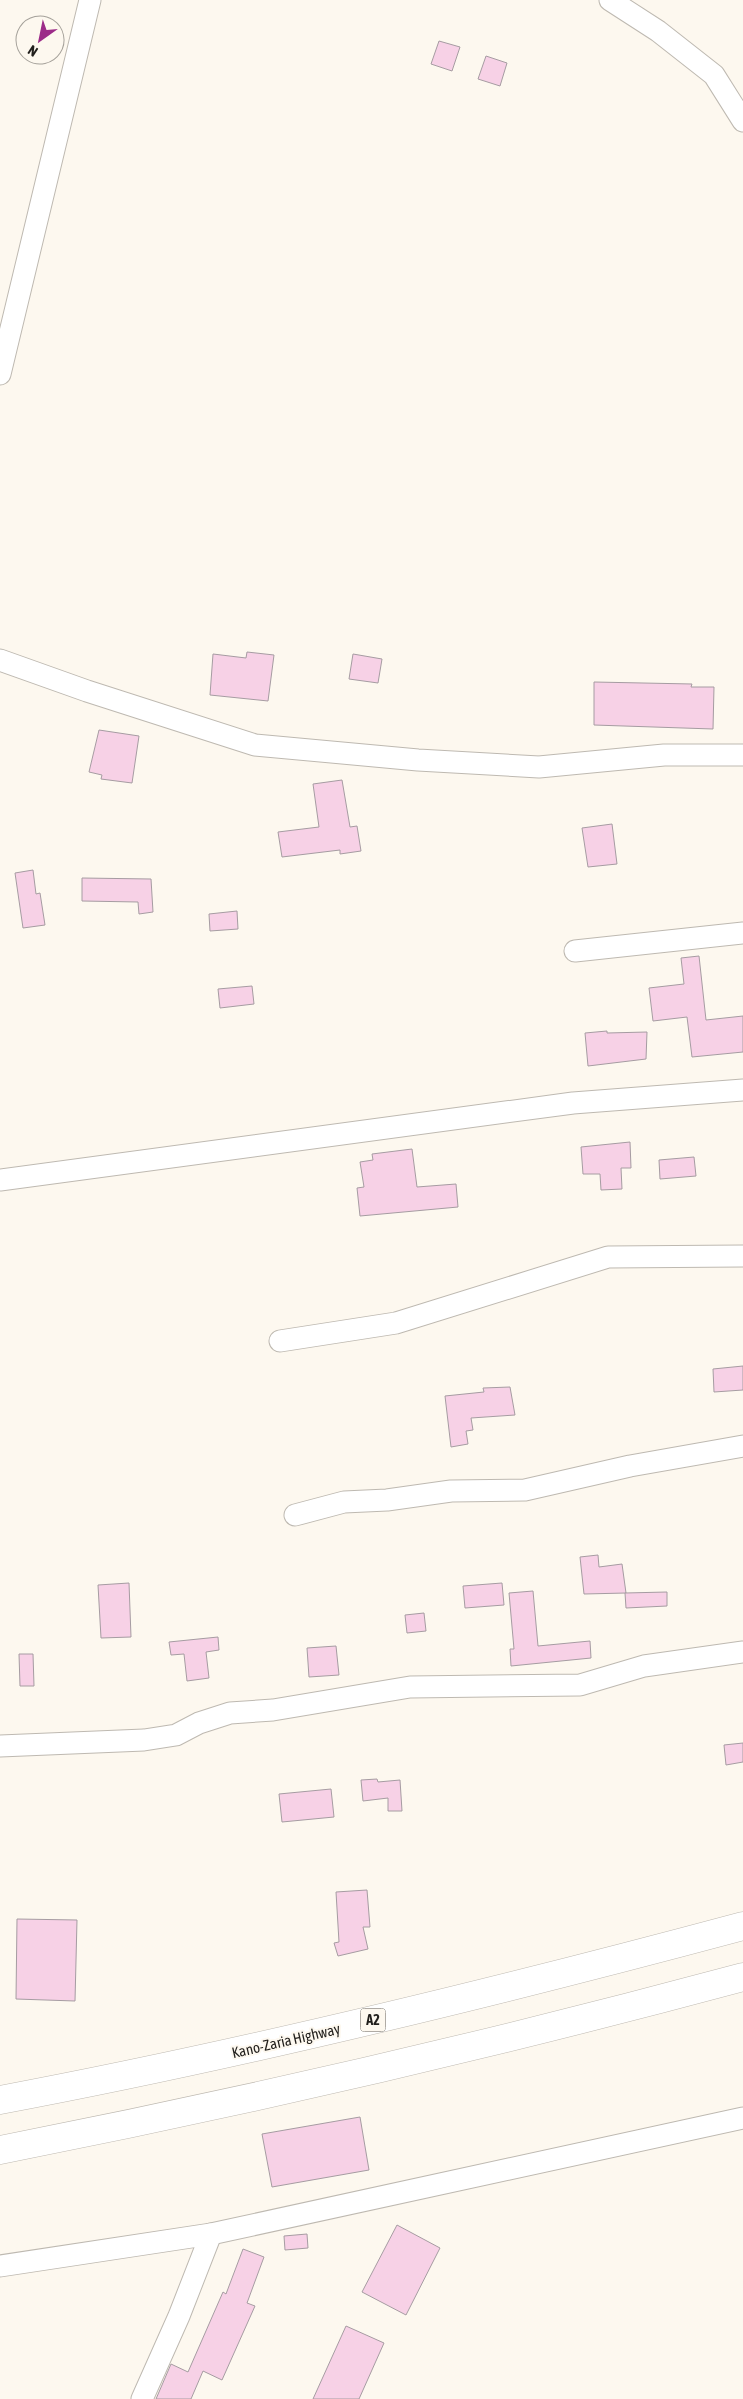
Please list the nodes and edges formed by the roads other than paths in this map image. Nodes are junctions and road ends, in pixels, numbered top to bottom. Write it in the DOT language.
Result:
graph roads {
  1 [pos="90,0"];
  2 [pos="610,0"];
  3 [pos="743,120"];
  4 [pos="0,374"];
  5 [pos="0,660"];
  6 [pos="743,755"];
  7 [pos="743,933"];
  8 [pos="576,951"];
  9 [pos="743,1090"];
  10 [pos="0,1180"];
  11 [pos="743,1256"];
  12 [pos="280,1341"];
  13 [pos="743,1446"];
  14 [pos="295,1515"];
  15 [pos="743,1652"];
  16 [pos="0,1746"];
  17 [pos="743,1926"];
  18 [pos="743,1977"];
  19 [pos="0,2100"];
  20 [pos="743,2118"];
  21 [pos="0,2150"];
  22 [pos="211,2234"];
  23 [pos="0,2266"];
  24 [pos="142,2399"];
  1 -- 4 [label="street"];
  2 -- 3 [label="street"];
  5 -- 6 [label="street"];
  7 -- 8 [label="street"];
  9 -- 10 [label="street"];
  11 -- 12 [label="street"];
  13 -- 14 [label="street"];
  15 -- 16 [label="street"];
  17 -- 19 [label="highway, Kano-Zaria Highway / A2"];
  18 -- 21 [label="highway"];
  20 -- 22 [label="street"];
  22 -- 23 [label="street"];
  22 -- 24 [label="street"];
}
